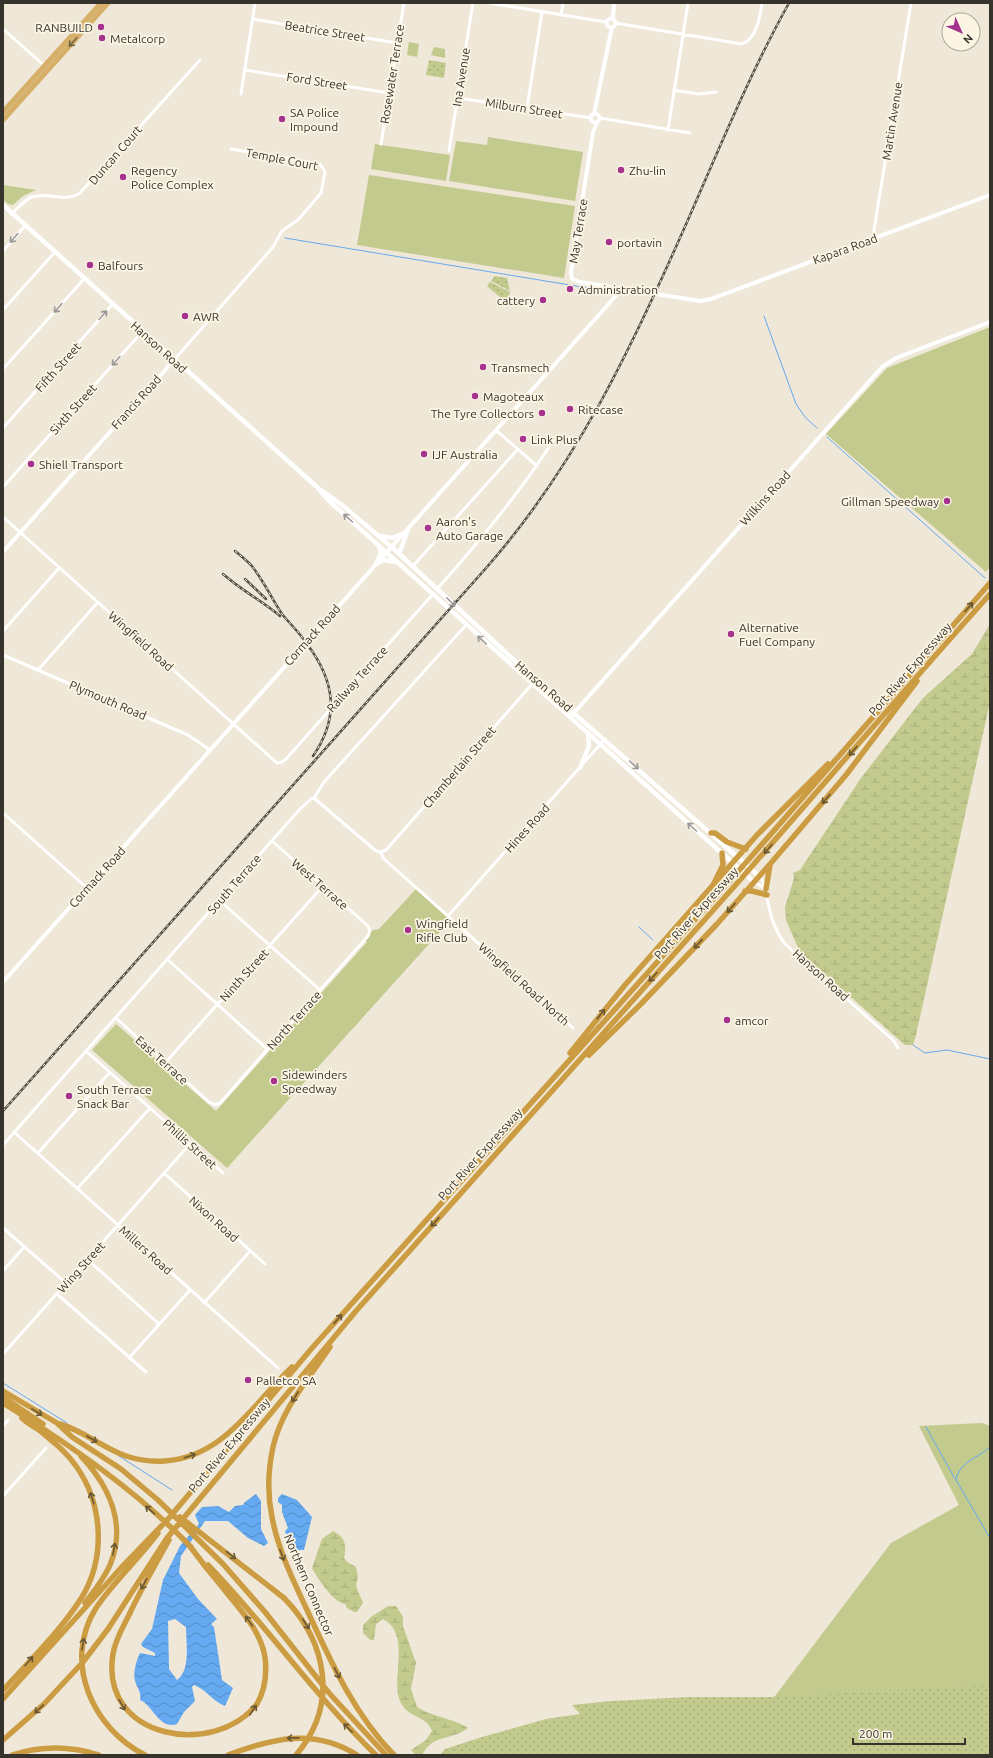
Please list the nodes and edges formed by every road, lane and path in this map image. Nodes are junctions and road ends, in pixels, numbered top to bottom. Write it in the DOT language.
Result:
graph roads {
  1 [pos="101,3"];
  2 [pos="108,3"];
  3 [pos="255,3"];
  4 [pos="404,3"];
  5 [pos="473,3"];
  6 [pos="489,3"];
  7 [pos="563,3"];
  8 [pos="614,3"];
  9 [pos="688,3"];
  10 [pos="762,3"];
  11 [pos="911,3"];
  12 [pos="513,5"];
  13 [pos="542,12"];
  14 [pos="561,14"];
  15 [pos="253,18"];
  16 [pos="611,20"];
  17 [pos="610,27"];
  18 [pos="3,29"];
  19 [pos="683,34"];
  20 [pos="397,43"];
  21 [pos="200,60"];
  22 [pos="46,68"];
  23 [pos="245,70"];
  24 [pos="674,90"];
  25 [pos="716,92"];
  26 [pos="389,93"];
  27 [pos="241,94"];
  28 [pos="458,98"];
  29 [pos="527,108"];
  30 [pos="3,112"];
  31 [pos="597,115"];
  32 [pos="3,120"];
  33 [pos="591,120"];
  34 [pos="597,123"];
  35 [pos="668,130"];
  36 [pos="593,132"];
  37 [pos="690,133"];
  38 [pos="381,144"];
  39 [pos="231,149"];
  40 [pos="449,151"];
  41 [pos="990,195"];
  42 [pos="3,205"];
  43 [pos="12,214"];
  44 [pos="25,226"];
  45 [pos="282,231"];
  46 [pos="874,239"];
  47 [pos="3,251"];
  48 [pos="54,253"];
  49 [pos="84,279"];
  50 [pos="622,289"];
  51 [pos="700,301"];
  52 [pos="112,305"];
  53 [pos="3,310"];
  54 [pos="990,322"];
  55 [pos="142,332"];
  56 [pos="174,360"];
  57 [pos="3,369"];
  58 [pos="3,428"];
  59 [pos="497,431"];
  60 [pos="553,440"];
  61 [pos="518,449"];
  62 [pos="537,466"];
  63 [pos="3,487"];
  64 [pos="317,487"];
  65 [pos="3,517"];
  66 [pos="20,532"];
  67 [pos="406,532"];
  68 [pos="377,535"];
  69 [pos="377,544"];
  70 [pos="392,547"];
  71 [pos="3,552"];
  72 [pos="386,553"];
  73 [pos="399,554"];
  74 [pos="397,562"];
  75 [pos="376,564"];
  76 [pos="413,566"];
  77 [pos="59,568"];
  78 [pos="990,583"];
  79 [pos="438,588"];
  80 [pos="433,594"];
  81 [pos="990,594"];
  82 [pos="98,602"];
  83 [pos="466,624"];
  84 [pos="477,626"];
  85 [pos="3,631"];
  86 [pos="3,655"];
  87 [pos="934,656"];
  88 [pos="38,670"];
  89 [pos="536,680"];
  90 [pos="532,684"];
  91 [pos="574,712"];
  92 [pos="570,717"];
  93 [pos="233,724"];
  94 [pos="588,734"];
  95 [pos="605,739"];
  96 [pos="600,745"];
  97 [pos="210,750"];
  98 [pos="842,752"];
  99 [pos="280,763"];
  100 [pos="580,768"];
  101 [pos="314,798"];
  102 [pos="3,813"];
  103 [pos="711,833"];
  104 [pos="272,841"];
  105 [pos="746,849"];
  106 [pos="381,852"];
  107 [pos="722,853"];
  108 [pos="739,857"];
  109 [pos="771,863"];
  110 [pos="733,864"];
  111 [pos="759,876"];
  112 [pos="754,882"];
  113 [pos="323,886"];
  114 [pos="87,888"];
  115 [pos="710,890"];
  116 [pos="745,892"];
  117 [pos="766,892"];
  118 [pos="220,901"];
  119 [pos="448,916"];
  120 [pos="368,926"];
  121 [pos="270,946"];
  122 [pos="168,960"];
  123 [pos="3,982"];
  124 [pos="320,990"];
  125 [pos="217,1004"];
  126 [pos="116,1018"];
  127 [pos="573,1028"];
  128 [pos="898,1048"];
  129 [pos="267,1049"];
  130 [pos="86,1051"];
  131 [pos="165,1063"];
  132 [pos="110,1072"];
  133 [pos="542,1089"];
  134 [pos="545,1098"];
  135 [pos="209,1102"];
  136 [pos="150,1108"];
  137 [pos="14,1132"];
  138 [pos="190,1144"];
  139 [pos="3,1145"];
  140 [pos="38,1154"];
  141 [pos="223,1173"];
  142 [pos="164,1174"];
  143 [pos="77,1189"];
  144 [pos="118,1225"];
  145 [pos="3,1228"];
  146 [pos="24,1247"];
  147 [pos="250,1251"];
  148 [pos="87,1259"];
  149 [pos="265,1264"];
  150 [pos="3,1271"];
  151 [pos="66,1283"];
  152 [pos="190,1290"];
  153 [pos="56,1294"];
  154 [pos="204,1303"];
  155 [pos="159,1324"];
  156 [pos="344,1326"];
  157 [pos="312,1348"];
  158 [pos="3,1354"];
  159 [pos="129,1358"];
  160 [pos="278,1368"];
  161 [pos="146,1372"];
  162 [pos="3,1391"];
  163 [pos="3,1397"];
  164 [pos="3,1403"];
  165 [pos="17,1412"];
  166 [pos="8,1420"];
  167 [pos="57,1423"];
  168 [pos="3,1426"];
  169 [pos="46,1448"];
  170 [pos="4,1494"];
  171 [pos="158,1500"];
  172 [pos="169,1518"];
  173 [pos="178,1526"];
  174 [pos="189,1545"];
  175 [pos="66,1630"];
  176 [pos="3,1690"];
  177 [pos="3,1699"];
  178 [pos="144,1731"];
  179 [pos="232,1731"];
  180 [pos="3,1740"];
  181 [pos="12,1755"];
  182 [pos="99,1755"];
  183 [pos="146,1755"];
  184 [pos="228,1755"];
  185 [pos="296,1755"];
  186 [pos="357,1755"];
  187 [pos="376,1755"];
  188 [pos="386,1755"];
  189 [pos="394,1755"];
  1 -- 22 [label="highway"];
  2 -- 22 [label="highway, one-way"];
  3 -- 15 [label="street"];
  4 -- 20 [label="street, Rosewater Terrace"];
  5 -- 28 [label="street, Ina Avenue"];
  6 -- 12 [label="street"];
  7 -- 14 [label="street"];
  8 -- 16 [label="street"];
  9 -- 19 [label="street"];
  10 -- 19 [label="street"];
  11 -- 46 [label="street, Martin Avenue"];
  12 -- 13 [label="street"];
  13 -- 14 [label="street"];
  13 -- 29 [label="street"];
  14 -- 16 [label="street"];
  15 -- 20 [label="street, Beatrice Street"];
  15 -- 23 [label="street"];
  16 -- 17 [label="street"];
  16 -- 17 [label="street"];
  16 -- 19 [label="street"];
  17 -- 31 [label="street"];
  18 -- 22 [label="street"];
  19 -- 24 [label="street"];
  20 -- 26 [label="street, Rosewater Terrace"];
  21 -- 43 [label="street, Duncan Court"];
  22 -- 30 [label="highway"];
  22 -- 32 [label="highway"];
  23 -- 26 [label="street, Ford Street"];
  23 -- 27 [label="street"];
  24 -- 25 [label="street"];
  24 -- 35 [label="street"];
  26 -- 38 [label="street, Rosewater Terrace"];
  28 -- 29 [label="street, Milburn Street"];
  28 -- 40 [label="street, Ina Avenue"];
  29 -- 33 [label="street, Milburn Street"];
  31 -- 33 [label="street"];
  31 -- 34 [label="street, May Terrace"];
  31 -- 35 [label="street"];
  33 -- 34 [label="street"];
  33 -- 36 [label="street, May Terrace"];
  34 -- 36 [label="street, May Terrace"];
  35 -- 37 [label="street"];
  36 -- 50 [label="street, May Terrace"];
  39 -- 45 [label="street, Temple Court"];
  41 -- 46 [label="street, Kapara Road"];
  42 -- 43 [label="main road, Hanson Road"];
  43 -- 44 [label="main road, Hanson Road"];
  44 -- 47 [label="street, one-way"];
  44 -- 48 [label="main road, Hanson Road"];
  45 -- 56 [label="street, Francis Road"];
  46 -- 51 [label="street, Kapara Road"];
  48 -- 49 [label="main road, Hanson Road"];
  48 -- 53 [label="street"];
  49 -- 52 [label="main road, Hanson Road"];
  49 -- 57 [label="street, one-way"];
  50 -- 51 [label="street, May Terrace"];
  50 -- 59 [label="street, Cormack Road"];
  52 -- 55 [label="main road, Hanson Road"];
  58 -- 52 [label="street, Fifth Street, one-way"];
  54 -- 91 [label="street, Wilkins Road"];
  55 -- 56 [label="main road, Hanson Road"];
  55 -- 63 [label="street, Sixth Street, one-way"];
  56 -- 64 [label="main road, Hanson Road"];
  56 -- 66 [label="street, Francis Road"];
  59 -- 61 [label="street"];
  59 -- 67 [label="street, Cormack Road"];
  60 -- 62 [label="street"];
  61 -- 62 [label="street"];
  61 -- 76 [label="street"];
  62 -- 79 [label="street"];
  64 -- 68 [label="main road, Hanson Road"];
  69 -- 64 [label="main road, Hanson Road, one-way"];
  65 -- 66 [label="street, Wingfield Road"];
  66 -- 71 [label="street, Francis Road"];
  66 -- 77 [label="street, Wingfield Road"];
  67 -- 68 [label="main road"];
  67 -- 70 [label="street, Cormack Road"];
  67 -- 73 [label="main road"];
  68 -- 70 [label="main road, Hanson Road"];
  69 -- 72 [label="main road, Hanson Road"];
  69 -- 75 [label="main road"];
  70 -- 72 [label="street, Cormack Road"];
  70 -- 73 [label="main road, Hanson Road"];
  72 -- 74 [label="main road, Hanson Road"];
  72 -- 75 [label="street, Cormack Road"];
  73 -- 76 [label="main road, Hanson Road"];
  74 -- 75 [label="main road"];
  74 -- 80 [label="main road, Hanson Road"];
  75 -- 93 [label="street, Cormack Road"];
  76 -- 79 [label="main road, Hanson Road"];
  77 -- 82 [label="street, Wingfield Road"];
  77 -- 85 [label="street"];
  98 -- 78 [label="highway, Port River Expressway, one-way"];
  79 -- 84 [label="main road, Hanson Road, one-way"];
  80 -- 83 [label="main road, Hanson Road"];
  80 -- 99 [label="street, Railway Terrace"];
  81 -- 87 [label="highway, Port River Expressway"];
  82 -- 88 [label="street"];
  82 -- 93 [label="street, Wingfield Road"];
  83 -- 84 [label="main road"];
  90 -- 83 [label="main road, Hanson Road, one-way"];
  83 -- 101 [label="street, South Terrace"];
  84 -- 89 [label="main road, Hanson Road"];
  86 -- 88 [label="street, Plymouth Road"];
  87 -- 109 [label="highway, one-way"];
  87 -- 134 [label="highway, Port River Expressway, one-way"];
  88 -- 97 [label="street, Plymouth Road"];
  89 -- 90 [label="street, Chamberlain Street"];
  89 -- 91 [label="main road, Hanson Road"];
  90 -- 92 [label="main road, Hanson Road"];
  90 -- 106 [label="street, Chamberlain Street"];
  91 -- 92 [label="street, Wilkins Road"];
  91 -- 95 [label="main road, Hanson Road"];
  92 -- 94 [label="main road, Hanson Road"];
  93 -- 97 [label="street, Cormack Road"];
  93 -- 99 [label="street, Wingfield Road"];
  94 -- 96 [label="main road, Hanson Road"];
  94 -- 100 [label="main road"];
  95 -- 96 [label="street, Hines Road"];
  95 -- 103 [label="main road, Hanson Road, one-way"];
  96 -- 100 [label="street, Hines Road"];
  107 -- 96 [label="main road, Hanson Road, one-way"];
  97 -- 114 [label="street, Cormack Road"];
  98 -- 105 [label="highway"];
  98 -- 133 [label="highway, Port River Expressway"];
  100 -- 119 [label="street, Hines Road"];
  101 -- 104 [label="street, South Terrace"];
  101 -- 106 [label="street, Wingfield Road North"];
  102 -- 114 [label="street"];
  103 -- 105 [label="highway"];
  103 -- 108 [label="main road, Hanson Road"];
  104 -- 113 [label="street, West Terrace"];
  104 -- 118 [label="street, South Terrace"];
  105 -- 108 [label="highway"];
  106 -- 119 [label="street, Wingfield Road North"];
  107 -- 110 [label="main road, Hanson Road"];
  107 -- 115 [label="highway"];
  108 -- 110 [label="highway"];
  108 -- 111 [label="main road, Hanson Road"];
  109 -- 111 [label="highway"];
  109 -- 117 [label="highway"];
  110 -- 112 [label="main road, Hanson Road"];
  110 -- 115 [label="highway"];
  111 -- 112 [label="highway"];
  111 -- 117 [label="street, Hanson Road"];
  112 -- 116 [label="highway"];
  112 -- 117 [label="street, Hanson Road"];
  113 -- 120 [label="street, West Terrace"];
  113 -- 121 [label="street, Ninth Street"];
  114 -- 123 [label="street, Cormack Road"];
  133 -- 115 [label="highway, one-way"];
  116 -- 117 [label="highway"];
  116 -- 134 [label="highway, one-way"];
  117 -- 128 [label="street, Hanson Road"];
  118 -- 121 [label="street"];
  118 -- 122 [label="street, South Terrace"];
  119 -- 127 [label="street, Wingfield Road North"];
  120 -- 124 [label="street, North Terrace"];
  121 -- 124 [label="street"];
  121 -- 125 [label="street, Ninth Street"];
  122 -- 125 [label="street"];
  122 -- 126 [label="street, South Terrace"];
  124 -- 129 [label="street, North Terrace"];
  125 -- 129 [label="street"];
  125 -- 131 [label="street, Ninth Street"];
  126 -- 130 [label="street, South Terrace"];
  126 -- 131 [label="street, East Terrace"];
  129 -- 135 [label="street, North Terrace"];
  130 -- 132 [label="street, Phillis Street"];
  130 -- 137 [label="street, South Terrace"];
  131 -- 135 [label="street, East Terrace"];
  132 -- 136 [label="street, Phillis Street"];
  132 -- 140 [label="street"];
  157 -- 133 [label="highway, Port River Expressway, one-way"];
  134 -- 156 [label="highway, Port River Expressway, one-way"];
  136 -- 138 [label="street, Phillis Street"];
  136 -- 143 [label="street"];
  137 -- 139 [label="street, South Terrace"];
  137 -- 140 [label="street, Millers Road"];
  138 -- 141 [label="street, Phillis Street"];
  138 -- 142 [label="street, Wing Street"];
  140 -- 143 [label="street, Millers Road"];
  142 -- 144 [label="street, Wing Street"];
  142 -- 147 [label="street, Nixon Road"];
  143 -- 144 [label="street, Millers Road"];
  144 -- 148 [label="street, Wing Street"];
  144 -- 152 [label="street, Millers Road"];
  145 -- 146 [label="street"];
  146 -- 150 [label="street"];
  146 -- 151 [label="street"];
  147 -- 149 [label="street, Nixon Road"];
  147 -- 154 [label="street"];
  148 -- 151 [label="street, Wing Street"];
  148 -- 155 [label="street"];
  151 -- 153 [label="street, Wing Street"];
  152 -- 154 [label="street, Millers Road"];
  152 -- 155 [label="street"];
  153 -- 158 [label="street, Wing Street"];
  153 -- 159 [label="street"];
  154 -- 160 [label="street, Millers Road"];
  155 -- 159 [label="street"];
  156 -- 173 [label="highway, Port River Expressway"];
  156 -- 189 [label="highway, Northern Connector, one-way"];
  167 -- 157 [label="highway, one-way"];
  157 -- 172 [label="highway, Port River Expressway"];
  159 -- 161 [label="street"];
  162 -- 167 [label="highway, one-way"];
  175 -- 163 [label="highway, one-way"];
  164 -- 165 [label="highway"];
  174 -- 165 [label="highway, one-way"];
  176 -- 165 [label="highway, one-way"];
  166 -- 168 [label="street"];
  167 -- 171 [label="highway"];
  169 -- 170 [label="street"];
  171 -- 185 [label="highway, one-way"];
  171 -- 188 [label="highway"];
  172 -- 175 [label="highway, Port River Expressway"];
  183 -- 172 [label="highway, one-way"];
  173 -- 178 [label="highway, one-way"];
  173 -- 180 [label="highway, Port River Expressway, one-way"];
  179 -- 174 [label="highway, one-way"];
  187 -- 174 [label="highway, one-way"];
  175 -- 177 [label="highway"];
  181 -- 182 [label="highway"];
  186 -- 184 [label="highway, one-way"];
}
